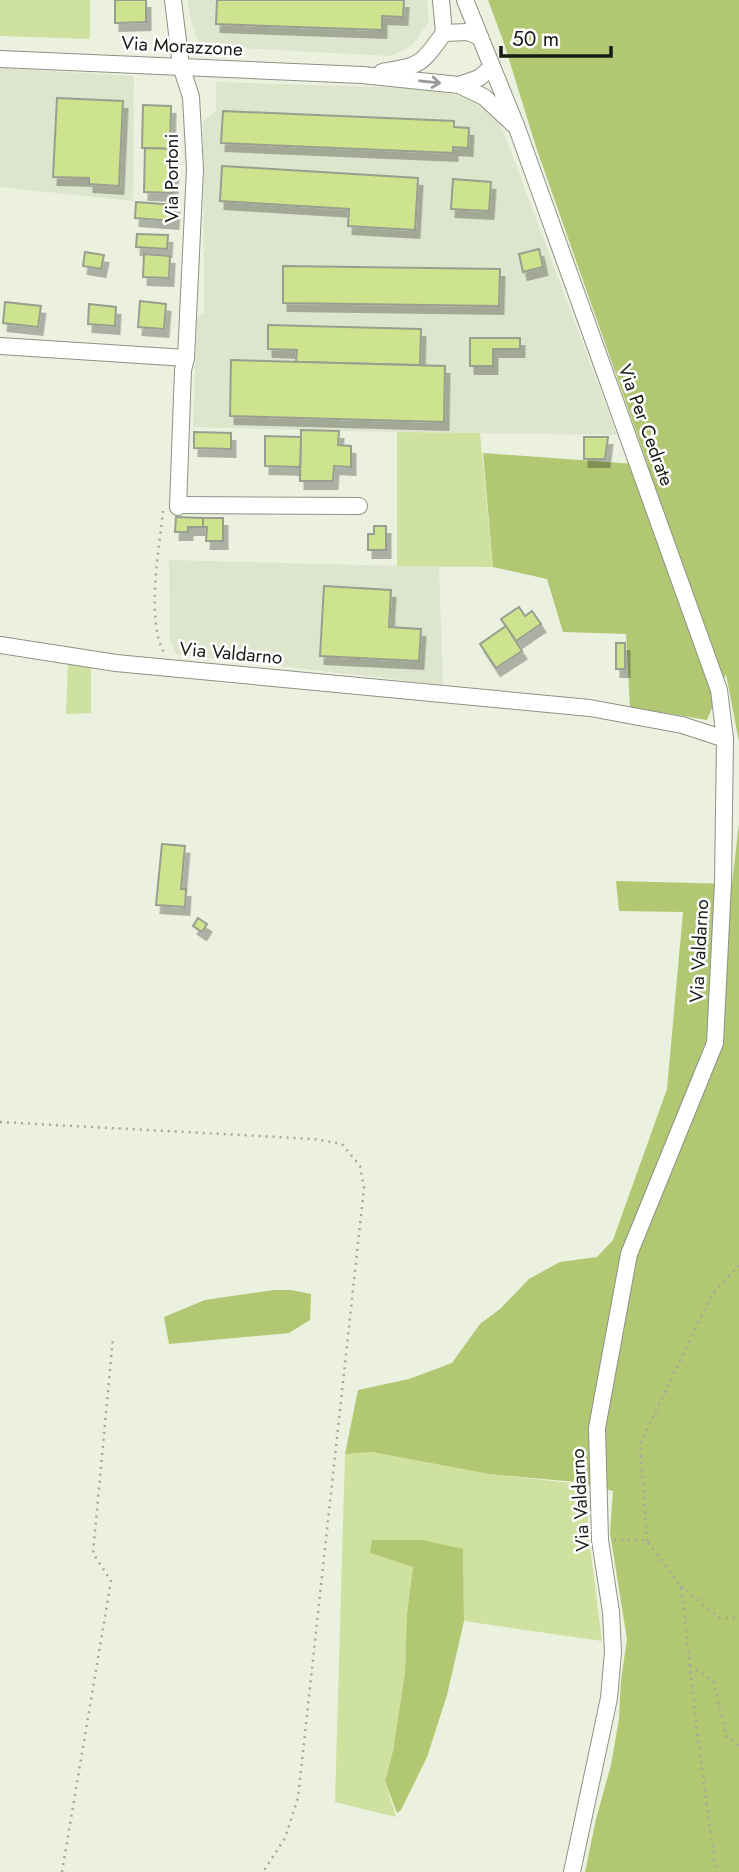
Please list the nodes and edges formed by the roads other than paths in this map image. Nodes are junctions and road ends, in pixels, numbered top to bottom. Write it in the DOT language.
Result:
graph roads {
  1 [pos="173,0"];
  2 [pos="441,0"];
  3 [pos="465,0"];
  4 [pos="444,33"];
  5 [pos="480,37"];
  6 [pos="0,58"];
  7 [pos="181,66"];
  8 [pos="492,67"];
  9 [pos="362,75"];
  10 [pos="459,85"];
  11 [pos="517,128"];
  12 [pos="0,346"];
  13 [pos="186,358"];
  14 [pos="359,506"];
  15 [pos="0,645"];
  16 [pos="725,739"];
  17 [pos="572,1872"];
  1 -- 7 [label="street, Via Portoni"];
  2 -- 4 [label="street"];
  3 -- 5 [label="street"];
  4 -- 5 [label="street"];
  4 -- 9 [label="street, Via Morazzone"];
  5 -- 8 [label="street"];
  6 -- 7 [label="street, Via Morazzone"];
  7 -- 9 [label="street, Via Morazzone"];
  7 -- 13 [label="street, Via Portoni"];
  8 -- 10 [label="street"];
  8 -- 11 [label="street"];
  9 -- 10 [label="street, Via Morazzone, one-way"];
  10 -- 11 [label="street, Via Morazzone"];
  11 -- 16 [label="street, Via Per Cedrate"];
  12 -- 13 [label="street"];
  13 -- 14 [label="street, Via Portoni"];
  15 -- 16 [label="street, Via Valdarno"];
  16 -- 17 [label="street, Via Valdarno"];
}
